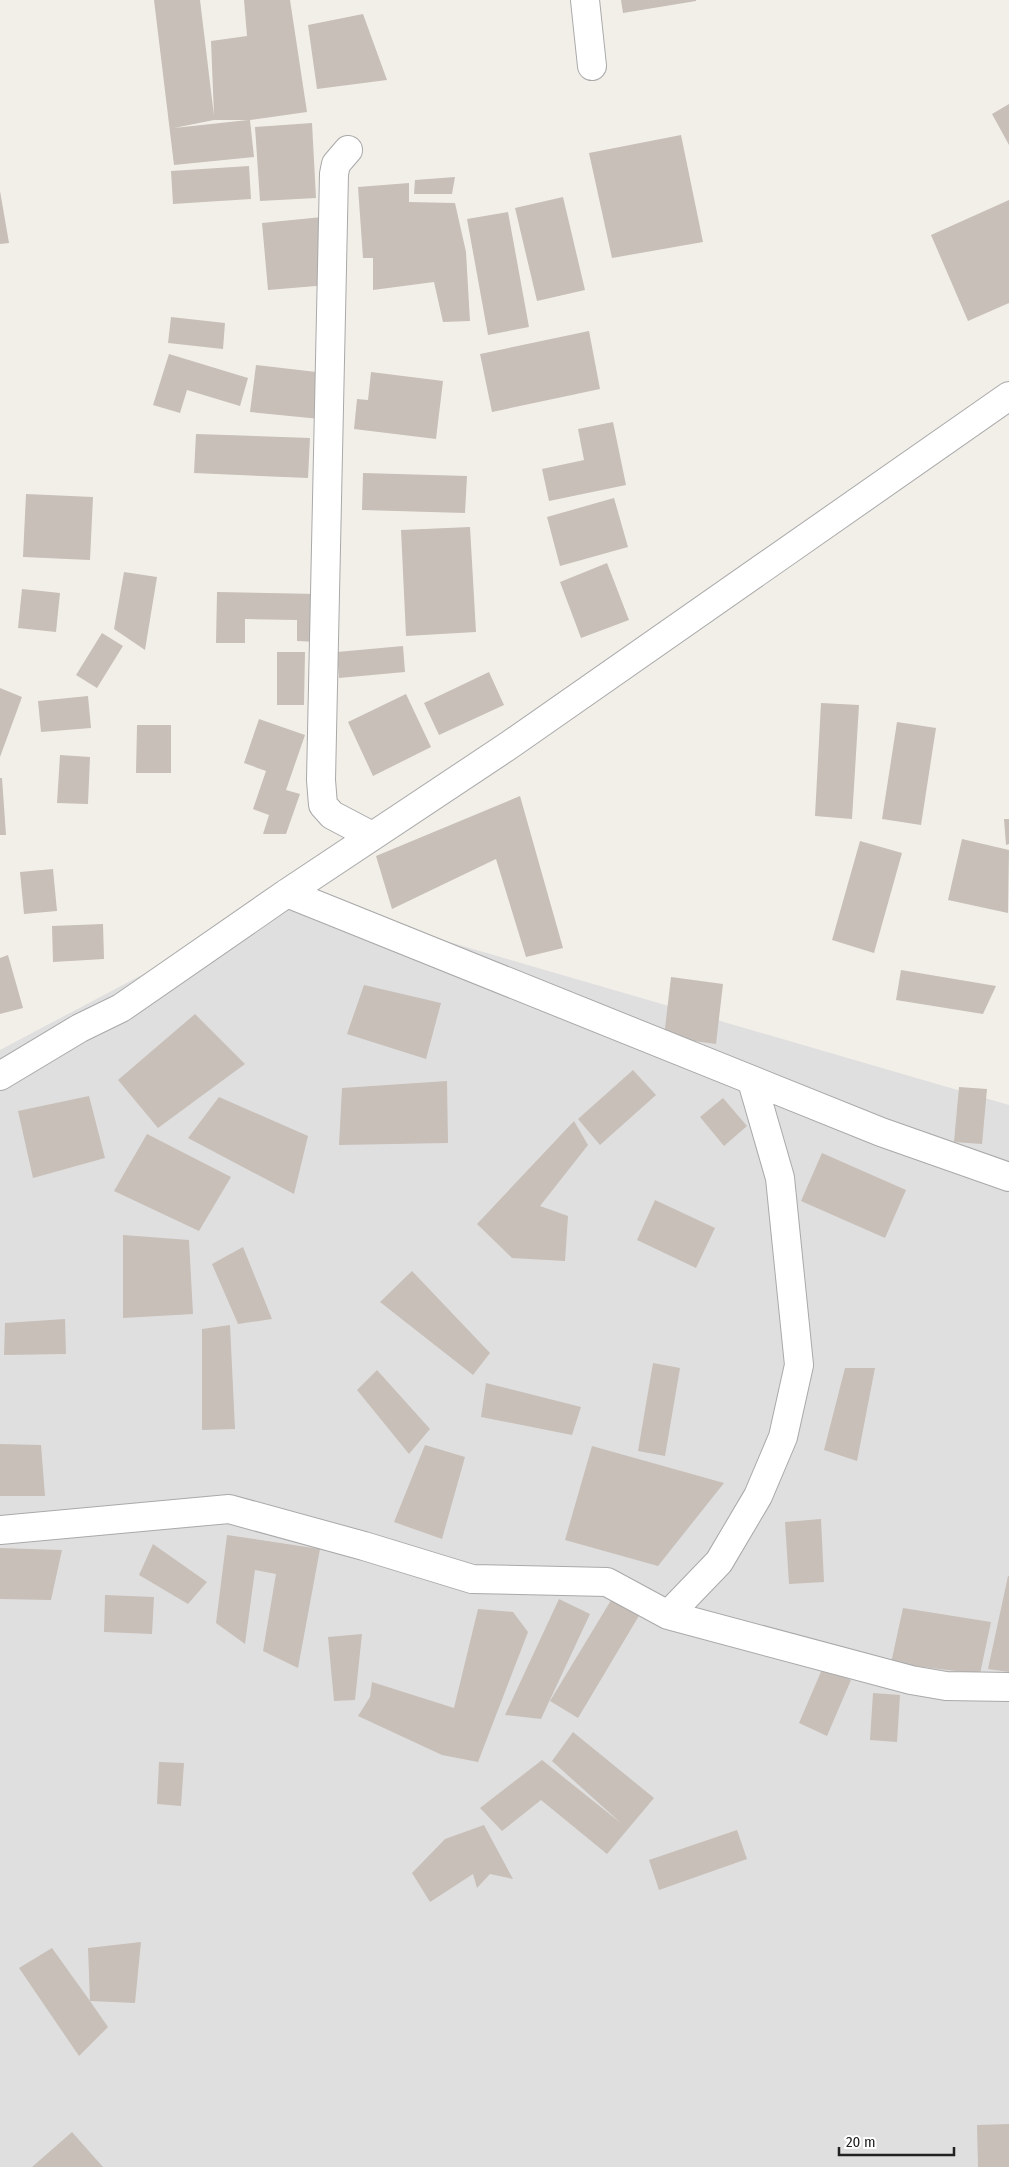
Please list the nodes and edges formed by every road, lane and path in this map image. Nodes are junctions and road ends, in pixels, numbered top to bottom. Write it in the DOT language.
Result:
graph roads {
  1 [pos="585,0"];
  2 [pos="592,66"];
  3 [pos="348,150"];
  4 [pos="1009,396"];
  5 [pos="372,836"];
  6 [pos="287,892"];
  7 [pos="0,1076"];
  8 [pos="752,1081"];
  9 [pos="1009,1177"];
  10 [pos="0,1530"];
  11 [pos="668,1615"];
  12 [pos="1009,1687"];
  1 -- 2 [label="street"];
  3 -- 5 [label="street"];
  4 -- 5 [label="street"];
  5 -- 6 [label="street"];
  6 -- 7 [label="street"];
  6 -- 8 [label="street"];
  8 -- 9 [label="street"];
  8 -- 11 [label="street"];
  10 -- 11 [label="street"];
  11 -- 12 [label="street"];
}
